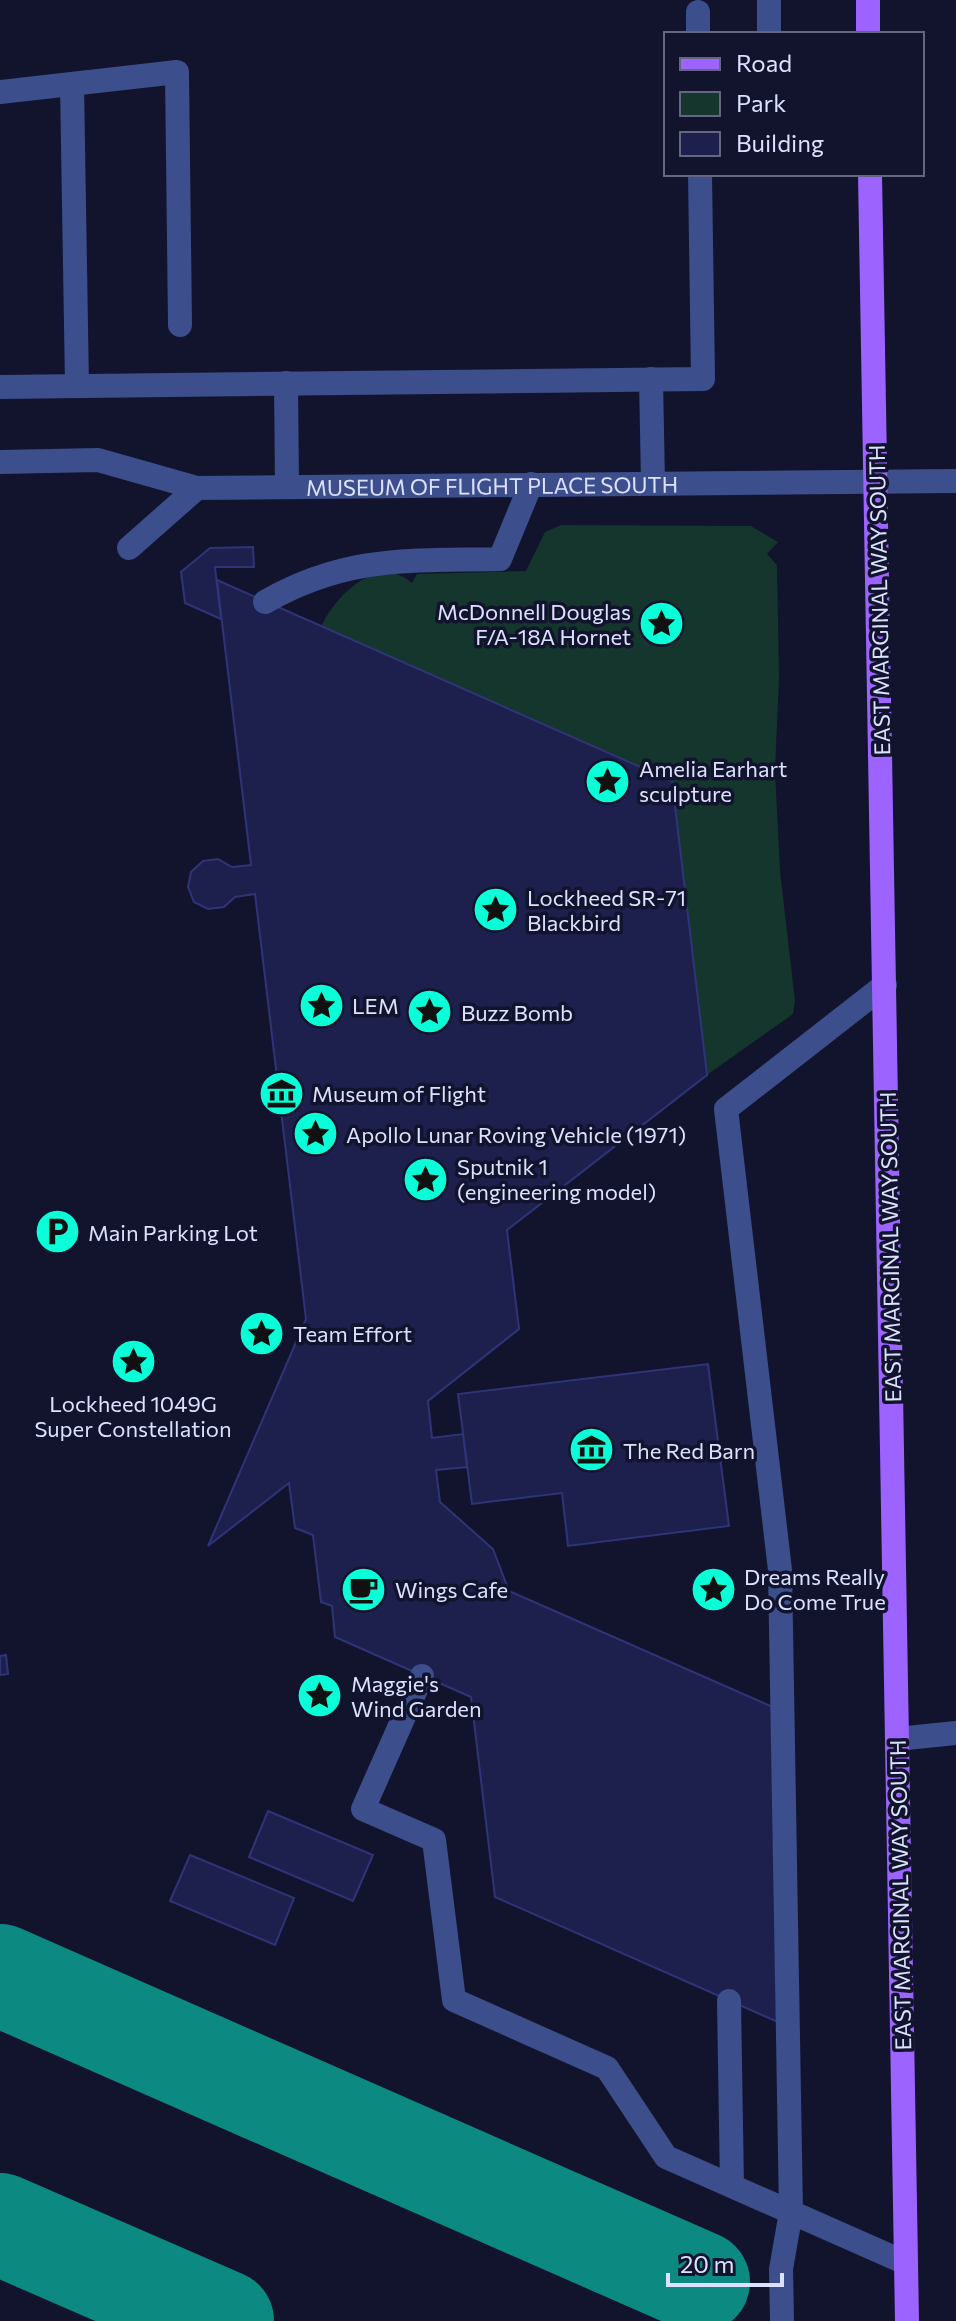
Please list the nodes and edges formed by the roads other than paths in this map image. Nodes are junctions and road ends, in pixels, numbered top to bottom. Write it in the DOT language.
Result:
graph roads {
  1 [pos="769,0"];
  2 [pos="868,0"];
  3 [pos="769,32"];
  4 [pos="868,32"];
  5 [pos="72,84"];
  6 [pos="0,92"];
  7 [pos="700,176"];
  8 [pos="870,176"];
  9 [pos="180,325"];
  10 [pos="651,379"];
  11 [pos="286,383"];
  12 [pos="77,386"];
  13 [pos="0,387"];
  14 [pos="0,462"];
  15 [pos="876,480"];
  16 [pos="956,481"];
  17 [pos="653,483"];
  18 [pos="531,484"];
  19 [pos="287,487"];
  20 [pos="197,488"];
  21 [pos="129,548"];
  22 [pos="265,602"];
  23 [pos="885,985"];
  24 [pos="422,1676"];
  25 [pos="956,1733"];
  26 [pos="897,1739"];
  27 [pos="729,2001"];
  28 [pos="732,2186"];
  29 [pos="791,2212"];
  30 [pos="906,2263"];
  31 [pos="782,2321"];
  32 [pos="907,2321"];
  1 -- 3 [label="street"];
  2 -- 4 [label="main road"];
  5 -- 6 [label="street"];
  5 -- 9 [label="street"];
  5 -- 12 [label="street"];
  7 -- 10 [label="street"];
  8 -- 15 [label="main road, EAST MARGINAL WAY SOUTH"];
  10 -- 11 [label="street"];
  10 -- 17 [label="street"];
  11 -- 12 [label="street"];
  11 -- 19 [label="street"];
  12 -- 13 [label="street"];
  14 -- 20 [label="street, MUSEUM OF FLIGHT PLACE SOUTH"];
  15 -- 16 [label="street, MUSEUM OF FLIGHT PLACE SOUTH"];
  15 -- 17 [label="street, MUSEUM OF FLIGHT PLACE SOUTH"];
  15 -- 23 [label="main road, EAST MARGINAL WAY SOUTH"];
  17 -- 18 [label="street, MUSEUM OF FLIGHT PLACE SOUTH"];
  18 -- 19 [label="street, MUSEUM OF FLIGHT PLACE SOUTH"];
  18 -- 22 [label="street"];
  19 -- 20 [label="street, MUSEUM OF FLIGHT PLACE SOUTH"];
  20 -- 21 [label="street"];
  23 -- 26 [label="main road, EAST MARGINAL WAY SOUTH"];
  23 -- 29 [label="street"];
  24 -- 28 [label="street"];
  25 -- 26 [label="street"];
  26 -- 30 [label="main road, EAST MARGINAL WAY SOUTH"];
  27 -- 28 [label="street"];
  28 -- 29 [label="street"];
  29 -- 30 [label="street"];
  29 -- 31 [label="street"];
  30 -- 32 [label="main road, EAST MARGINAL WAY SOUTH"];
}
